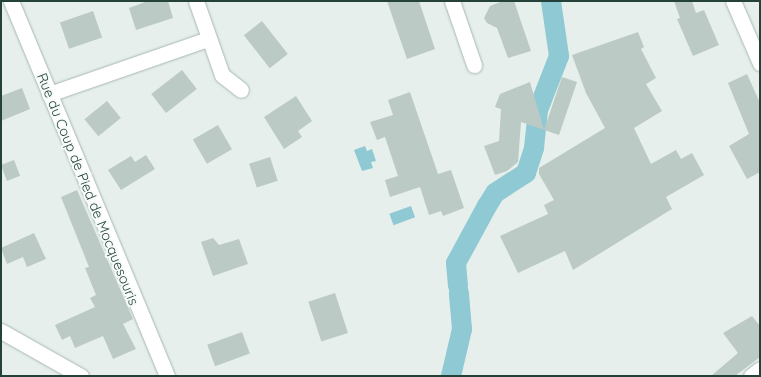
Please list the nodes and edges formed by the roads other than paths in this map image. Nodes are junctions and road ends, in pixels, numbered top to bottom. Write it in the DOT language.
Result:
graph roads {
  1 [pos="11,1"];
  2 [pos="196,1"];
  3 [pos="452,1"];
  4 [pos="733,1"];
  5 [pos="208,39"];
  6 [pos="760,63"];
  7 [pos="474,65"];
  8 [pos="241,90"];
  9 [pos="49,94"];
  10 [pos="1,331"];
  11 [pos="760,369"];
  12 [pos="81,376"];
  13 [pos="167,376"];
  14 [pos="751,376"];
  1 -- 9 [label="street, Rue du Coup de Pied de Mocquesouris"];
  2 -- 5 [label="street"];
  3 -- 7 [label="street"];
  4 -- 6 [label="street"];
  5 -- 8 [label="street"];
  5 -- 9 [label="street"];
  9 -- 13 [label="street, Rue du Coup de Pied de Mocquesouris"];
  10 -- 12 [label="street"];
  11 -- 14 [label="street"];
}
